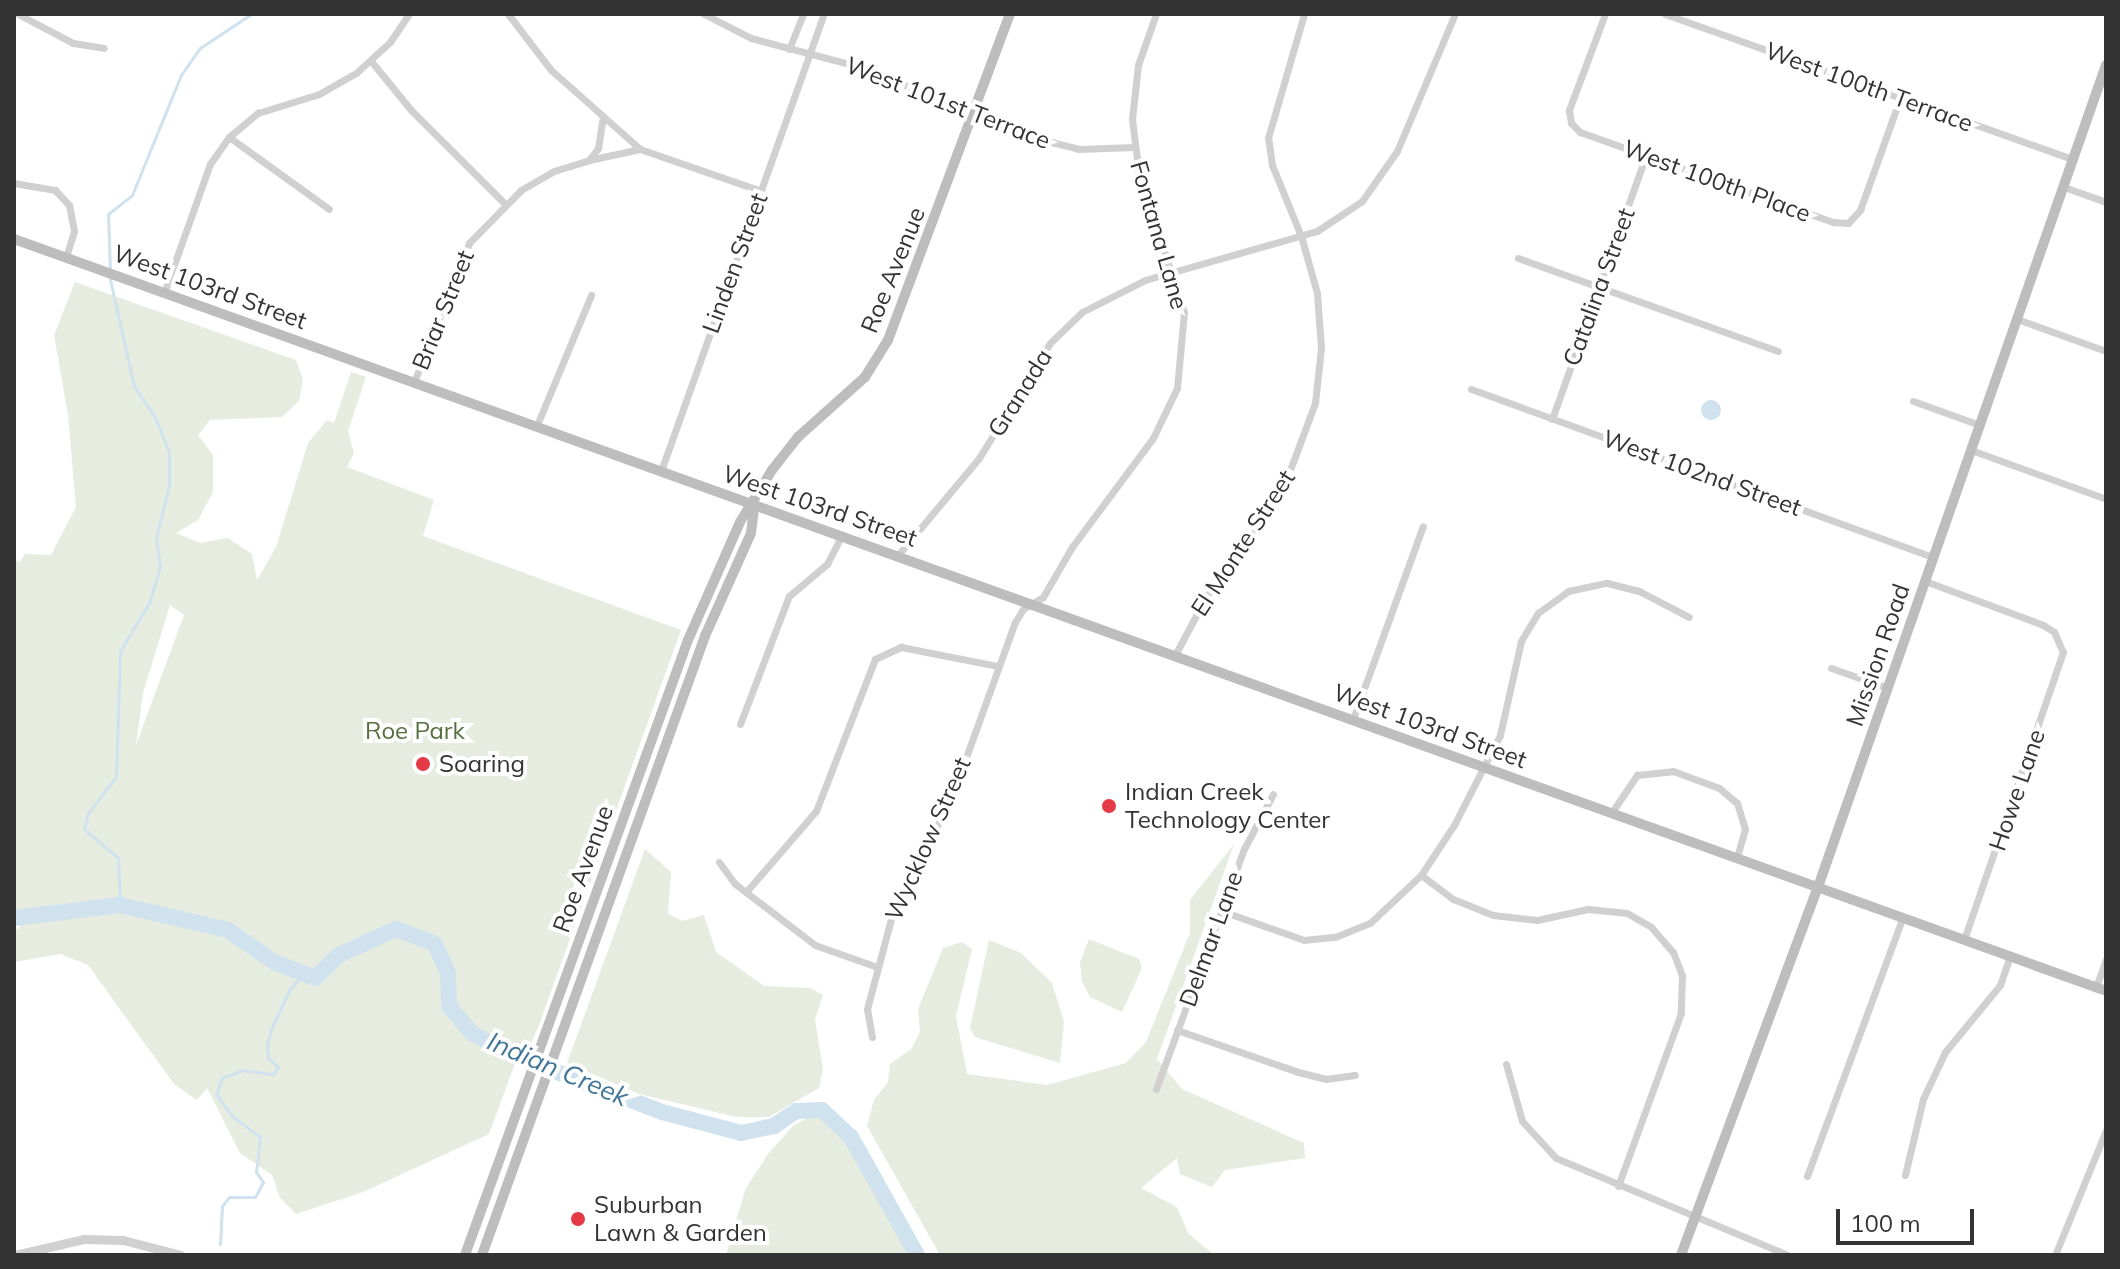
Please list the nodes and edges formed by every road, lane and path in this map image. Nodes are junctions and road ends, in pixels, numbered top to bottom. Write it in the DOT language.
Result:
graph roads {
  1 [pos="18,14"];
  2 [pos="409,14"];
  3 [pos="508,14"];
  4 [pos="704,14"];
  5 [pos="803,14"];
  6 [pos="824,14"];
  7 [pos="1010,14"];
  8 [pos="1156,14"];
  9 [pos="1304,14"];
  10 [pos="1455,14"];
  11 [pos="1605,14"];
  12 [pos="1665,14"];
  13 [pos="104,48"];
  14 [pos="789,49"];
  15 [pos="810,55"];
  16 [pos="371,61"];
  17 [pos="2106,65"];
  18 [pos="1900,98"];
  19 [pos="971,109"];
  20 [pos="603,116"];
  21 [pos="229,137"];
  22 [pos="1134,147"];
  23 [pos="640,149"];
  24 [pos="1646,155"];
  25 [pos="589,160"];
  26 [pos="2074,160"];
  27 [pos="14,183"];
  28 [pos="2064,187"];
  29 [pos="761,191"];
  30 [pos="2106,202"];
  31 [pos="504,203"];
  32 [pos="329,209"];
  33 [pos="1301,236"];
  34 [pos="14,239"];
  35 [pos="66,257"];
  36 [pos="1518,258"];
  37 [pos="1174,272"];
  38 [pos="1599,287"];
  39 [pos="164,293"];
  40 [pos="591,295"];
  41 [pos="2017,319"];
  42 [pos="1778,351"];
  43 [pos="2106,351"];
  44 [pos="414,382"];
  45 [pos="1471,389"];
  46 [pos="1913,401"];
  47 [pos="1552,419"];
  48 [pos="537,425"];
  49 [pos="1980,425"];
  50 [pos="1971,450"];
  51 [pos="661,471"];
  52 [pos="2106,499"];
  53 [pos="755,505"];
  54 [pos="1423,526"];
  55 [pos="842,535"];
  56 [pos="898,555"];
  57 [pos="1933,557"];
  58 [pos="1925,581"];
  59 [pos="1032,604"];
  60 [pos="1689,617"];
  61 [pos="1175,655"];
  62 [pos="998,666"];
  63 [pos="1831,668"];
  64 [pos="1888,688"];
  65 [pos="1353,719"];
  66 [pos="740,724"];
  67 [pos="1484,767"];
  68 [pos="1273,794"];
  69 [pos="1612,812"];
  70 [pos="614,842"];
  71 [pos="628,851"];
  72 [pos="1737,857"];
  73 [pos="719,862"];
  74 [pos="1421,875"];
  75 [pos="1818,887"];
  76 [pos="746,892"];
  77 [pos="1222,911"];
  78 [pos="1903,917"];
  79 [pos="1964,940"];
  80 [pos="2010,956"];
  81 [pos="2106,959"];
  82 [pos="877,967"];
  83 [pos="2101,989"];
  84 [pos="1177,1030"];
  85 [pos="872,1037"];
  86 [pos="1506,1064"];
  87 [pos="1355,1075"];
  88 [pos="1156,1089"];
  89 [pos="2106,1130"];
  90 [pos="1905,1175"];
  91 [pos="1807,1176"];
  92 [pos="1618,1186"];
  93 [pos="1696,1215"];
  94 [pos="15,1255"];
  95 [pos="180,1255"];
  96 [pos="465,1255"];
  97 [pos="482,1255"];
  98 [pos="1681,1255"];
  99 [pos="1788,1255"];
  100 [pos="2055,1255"];
  1 -- 13 [label="street"];
  2 -- 16 [label="street"];
  3 -- 20 [label="street"];
  4 -- 14 [label="street, West 101st Terrace"];
  5 -- 14 [label="street"];
  6 -- 15 [label="street"];
  7 -- 19 [label="main road, Roe Avenue"];
  8 -- 22 [label="street, Fontana Lane"];
  9 -- 33 [label="street, El Monte Street"];
  10 -- 33 [label="street"];
  11 -- 24 [label="street, West 100th Place"];
  12 -- 18 [label="street, West 100th Terrace"];
  14 -- 15 [label="street, West 101st Terrace"];
  15 -- 19 [label="street, West 101st Terrace"];
  15 -- 29 [label="street, Linden Street"];
  16 -- 21 [label="street"];
  16 -- 31 [label="street"];
  17 -- 26 [label="main road, Mission Road"];
  18 -- 24 [label="street, West 100th Place"];
  18 -- 26 [label="street, West 100th Terrace"];
  19 -- 22 [label="street, West 101st Terrace"];
  19 -- 53 [label="main road, Roe Avenue"];
  20 -- 23 [label="street"];
  20 -- 25 [label="street"];
  21 -- 32 [label="street"];
  21 -- 39 [label="street"];
  22 -- 37 [label="street, Fontana Lane"];
  23 -- 25 [label="street, Briar Street"];
  23 -- 29 [label="street"];
  24 -- 38 [label="street, Catalina Street"];
  25 -- 31 [label="street, Briar Street"];
  26 -- 28 [label="main road, Mission Road"];
  27 -- 35 [label="street"];
  28 -- 30 [label="street"];
  28 -- 41 [label="main road, Mission Road"];
  29 -- 51 [label="street, Linden Street"];
  31 -- 44 [label="street, Briar Street"];
  33 -- 37 [label="street"];
  33 -- 61 [label="street, El Monte Street"];
  34 -- 35 [label="main road, West 103rd Street"];
  35 -- 39 [label="main road, West 103rd Street"];
  36 -- 38 [label="street"];
  37 -- 56 [label="street, Granada"];
  37 -- 59 [label="street, Fontana Lane"];
  38 -- 42 [label="street"];
  38 -- 47 [label="street, Catalina Street"];
  39 -- 44 [label="main road, West 103rd Street"];
  40 -- 48 [label="street"];
  41 -- 43 [label="street"];
  41 -- 49 [label="main road, Mission Road"];
  44 -- 48 [label="main road, West 103rd Street"];
  45 -- 47 [label="street, West 102nd Street"];
  46 -- 49 [label="street"];
  47 -- 57 [label="street, West 102nd Street"];
  48 -- 51 [label="main road, West 103rd Street"];
  49 -- 50 [label="main road, Mission Road"];
  50 -- 52 [label="street"];
  50 -- 57 [label="main road, Mission Road"];
  51 -- 53 [label="main road, West 103rd Street"];
  53 -- 55 [label="main road, West 103rd Street"];
  53 -- 70 [label="main road, Roe Avenue"];
  53 -- 71 [label="main road, Roe Avenue"];
  54 -- 65 [label="street"];
  55 -- 56 [label="main road, West 103rd Street"];
  55 -- 66 [label="street"];
  56 -- 59 [label="main road, West 103rd Street"];
  57 -- 58 [label="main road, Mission Road"];
  58 -- 64 [label="main road, Mission Road"];
  58 -- 79 [label="street, Howe Lane"];
  59 -- 61 [label="main road, West 103rd Street"];
  59 -- 62 [label="street, Wycklow Street"];
  60 -- 67 [label="street"];
  61 -- 65 [label="main road, West 103rd Street"];
  62 -- 76 [label="street"];
  62 -- 82 [label="street, Wycklow Street"];
  63 -- 64 [label="street"];
  64 -- 75 [label="main road, Mission Road"];
  65 -- 67 [label="main road, West 103rd Street"];
  67 -- 69 [label="main road, West 103rd Street"];
  67 -- 74 [label="street"];
  68 -- 77 [label="street, Delmar Lane"];
  69 -- 72 [label="main road, West 103rd Street"];
  69 -- 72 [label="street"];
  70 -- 71 [label="main road"];
  70 -- 96 [label="main road, Roe Avenue"];
  71 -- 97 [label="main road, Roe Avenue"];
  72 -- 75 [label="main road, West 103rd Street"];
  73 -- 76 [label="street"];
  74 -- 77 [label="street"];
  74 -- 92 [label="street"];
  75 -- 78 [label="main road, West 103rd Street"];
  75 -- 93 [label="main road, Mission Road"];
  76 -- 82 [label="street"];
  77 -- 84 [label="street, Delmar Lane"];
  78 -- 79 [label="main road, West 103rd Street"];
  78 -- 91 [label="street"];
  79 -- 80 [label="main road, West 103rd Street"];
  80 -- 83 [label="main road, West 103rd Street"];
  80 -- 90 [label="street"];
  81 -- 83 [label="street"];
  82 -- 85 [label="street, Wycklow Street"];
  84 -- 87 [label="street"];
  84 -- 88 [label="street, Delmar Lane"];
  86 -- 92 [label="street"];
  89 -- 100 [label="street"];
  92 -- 93 [label="street"];
  93 -- 98 [label="main road, Mission Road"];
  93 -- 99 [label="street"];
  94 -- 95 [label="street"];
}
